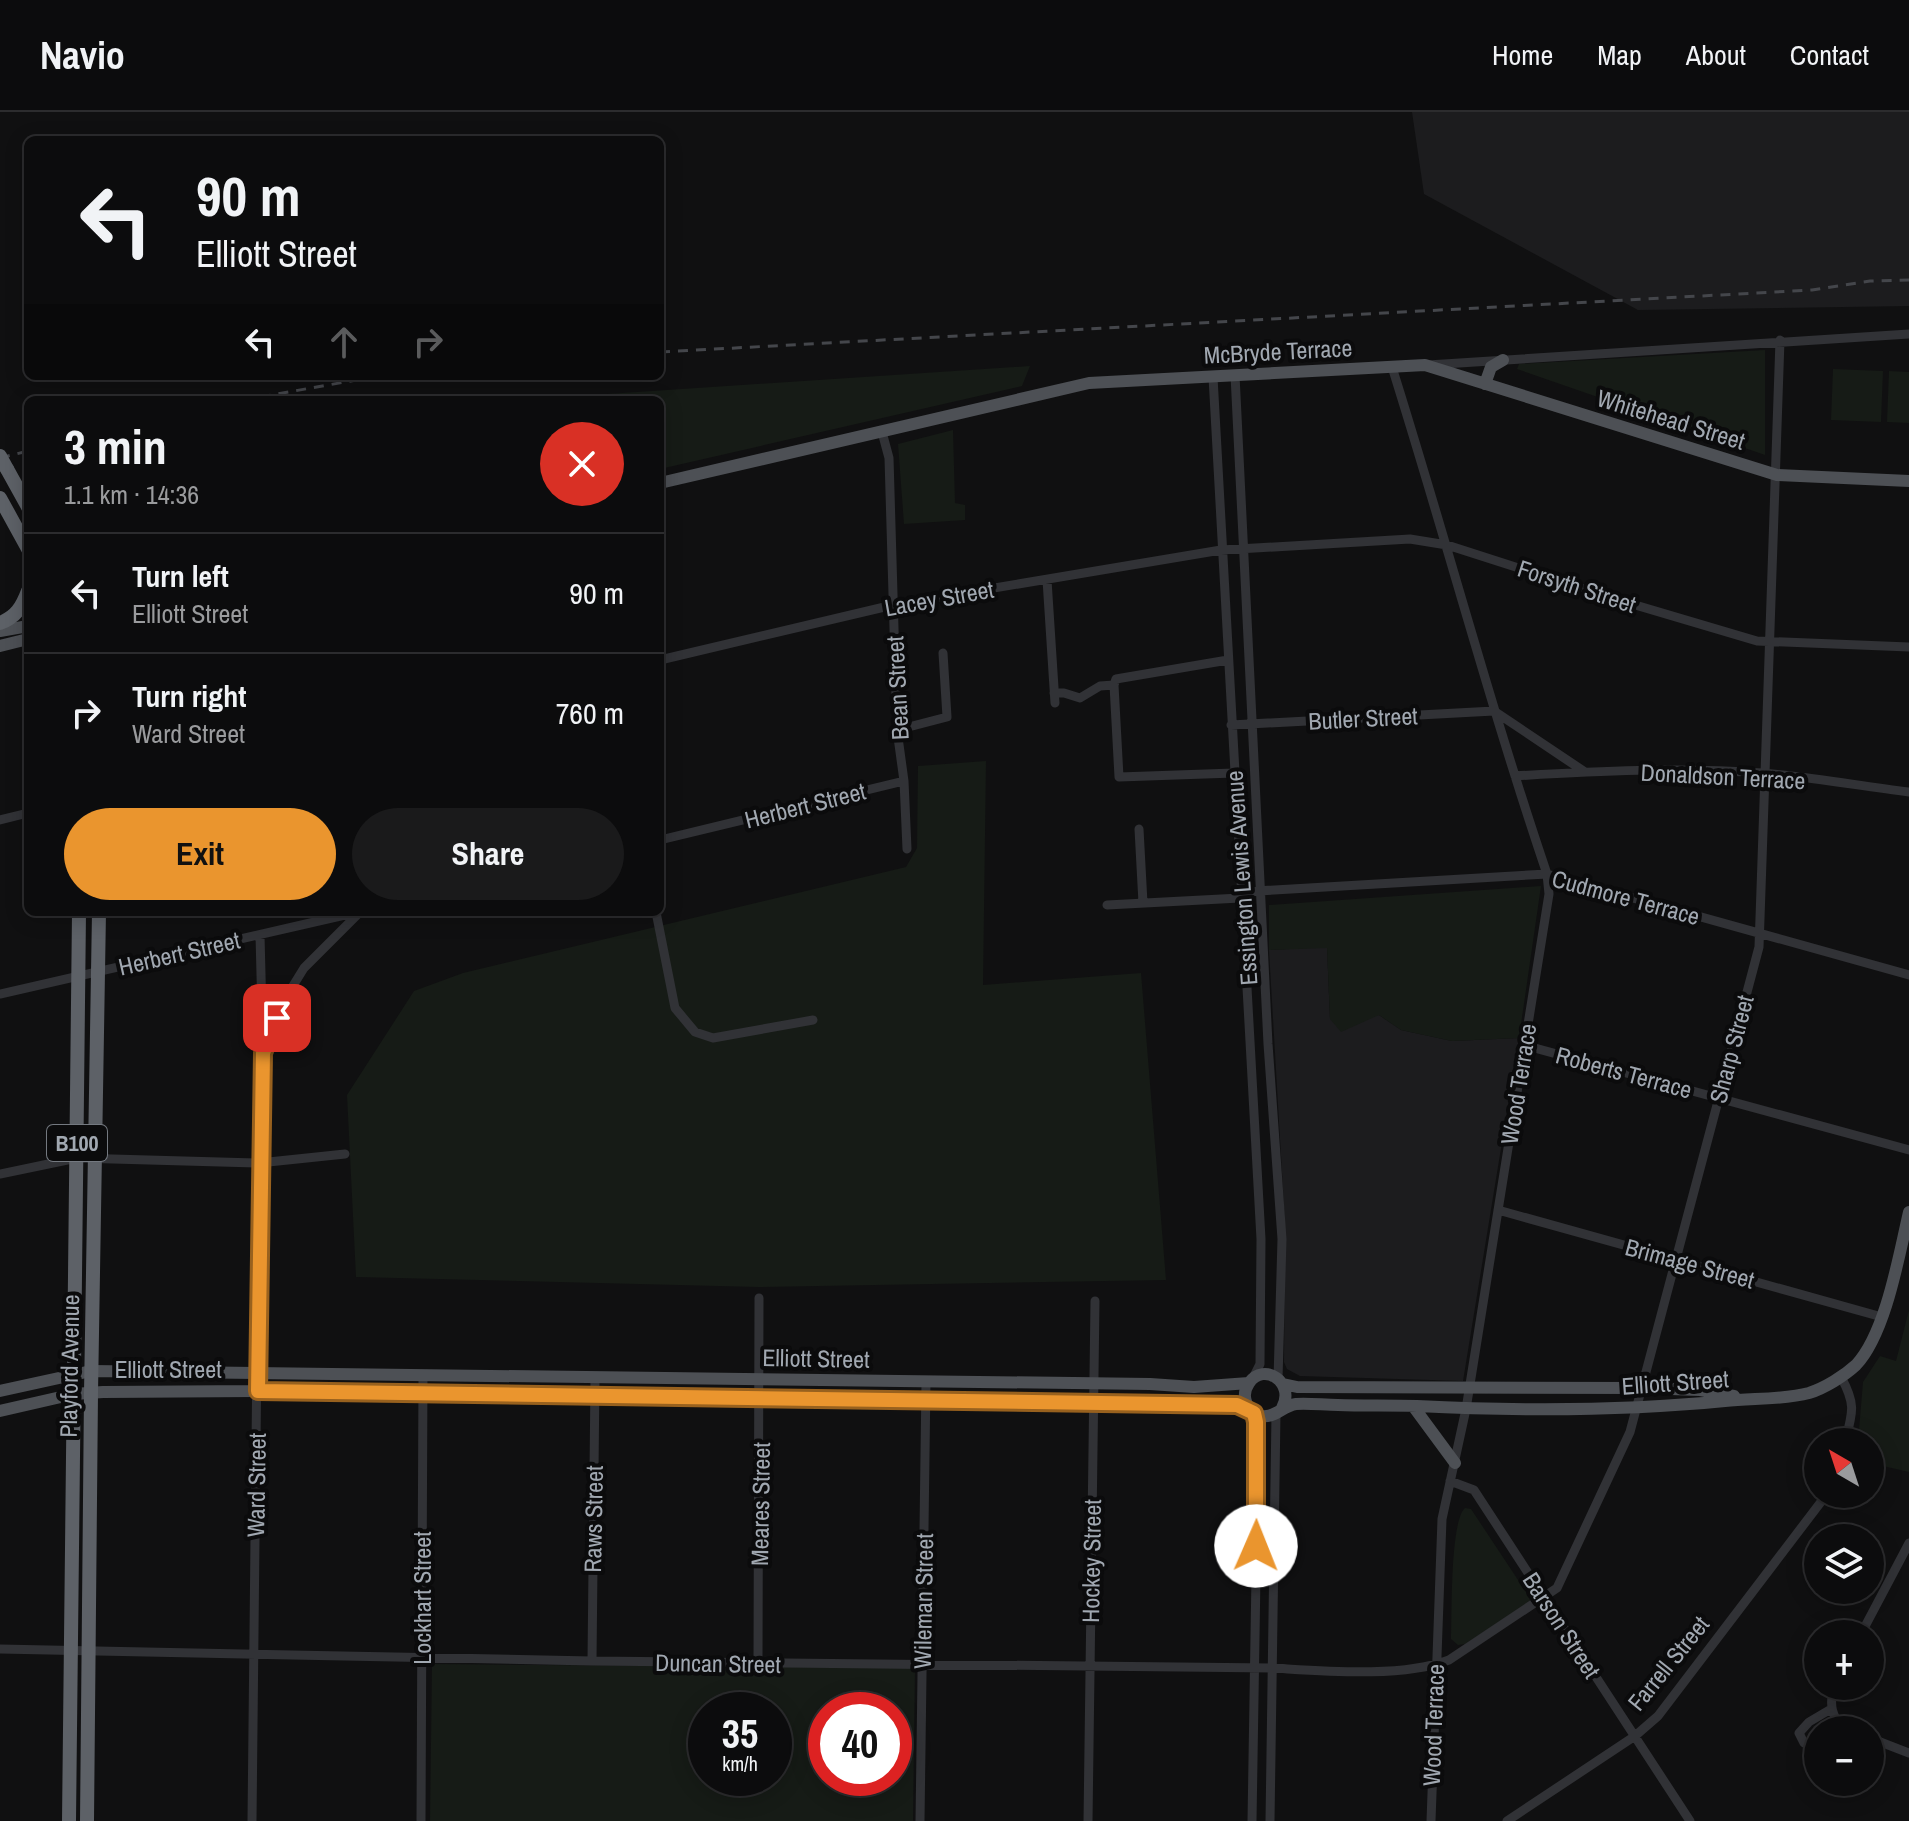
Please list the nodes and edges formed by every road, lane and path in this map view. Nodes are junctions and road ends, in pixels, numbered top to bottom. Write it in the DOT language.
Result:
graph roads {
  1 [pos="1909,334"];
  2 [pos="1780,340"];
  3 [pos="1503,360"];
  4 [pos="1425,365"];
  5 [pos="1392,367"];
  6 [pos="1235,375"];
  7 [pos="1213,377"];
  8 [pos="1485,384"];
  9 [pos="882,432"];
  10 [pos="4,462"];
  11 [pos="1777,475"];
  12 [pos="1909,481"];
  13 [pos="664,482"];
  14 [pos="0,498"];
  15 [pos="24,500"];
  16 [pos="14,523"];
  17 [pos="24,542"];
  18 [pos="1447,545"];
  19 [pos="1243,549"];
  20 [pos="1221,550"];
  21 [pos="24,552"];
  22 [pos="1047,580"];
  23 [pos="24,603"];
  24 [pos="893,605"];
  25 [pos="0,623"];
  26 [pos="24,627"];
  27 [pos="0,631"];
  28 [pos="1769,641"];
  29 [pos="24,643"];
  30 [pos="0,647"];
  31 [pos="1909,647"];
  32 [pos="943,653"];
  33 [pos="664,659"];
  34 [pos="1228,660"];
  35 [pos="1114,685"];
  36 [pos="1494,711"];
  37 [pos="1254,723"];
  38 [pos="1231,725"];
  39 [pos="897,730"];
  40 [pos="1585,772"];
  41 [pos="1234,773"];
  42 [pos="1765,773"];
  43 [pos="1515,776"];
  44 [pos="904,781"];
  45 [pos="1909,792"];
  46 [pos="24,814"];
  47 [pos="0,820"];
  48 [pos="1139,829"];
  49 [pos="664,839"];
  50 [pos="907,849"];
  51 [pos="1547,874"];
  52 [pos="1260,891"];
  53 [pos="1240,895"];
  54 [pos="1143,903"];
  55 [pos="1107,905"];
  56 [pos="79,916"];
  57 [pos="99,916"];
  58 [pos="342,916"];
  59 [pos="355,916"];
  60 [pos="657,916"];
  61 [pos="1759,934"];
  62 [pos="260,935"];
  63 [pos="98,972"];
  64 [pos="78,975"];
  65 [pos="1909,975"];
  66 [pos="0,994"];
  67 [pos="813,1020"];
  68 [pos="1524,1045"];
  69 [pos="263,1053"];
  70 [pos="1718,1097"];
  71 [pos="1909,1150"];
  72 [pos="345,1154"];
  73 [pos="94,1157"];
  74 [pos="77,1158"];
  75 [pos="259,1163"];
  76 [pos="0,1174"];
  77 [pos="1498,1210"];
  78 [pos="1909,1212"];
  79 [pos="1675,1258"];
  80 [pos="76,1266"];
  81 [pos="93,1266"];
  82 [pos="759,1298"];
  83 [pos="1095,1301"];
  84 [pos="1882,1317"];
  85 [pos="91,1371"];
  86 [pos="74,1373"];
  87 [pos="258,1373"];
  88 [pos="423,1375"];
  89 [pos="1841,1377"];
  90 [pos="595,1378"];
  91 [pos="759,1380"];
  92 [pos="1251,1381"];
  93 [pos="1280,1381"];
  94 [pos="926,1382"];
  95 [pos="1093,1384"];
  96 [pos="1469,1387"];
  97 [pos="1642,1388"];
  98 [pos="0,1391"];
  99 [pos="258,1391"];
  100 [pos="91,1393"];
  101 [pos="424,1393"];
  102 [pos="74,1394"];
  103 [pos="595,1395"];
  104 [pos="761,1398"];
  105 [pos="1749,1399"];
  106 [pos="926,1400"];
  107 [pos="1093,1403"];
  108 [pos="1413,1406"];
  109 [pos="1637,1408"];
  110 [pos="1466,1409"];
  111 [pos="0,1411"];
  112 [pos="1252,1411"];
  113 [pos="1279,1411"];
  114 [pos="1848,1428"];
  115 [pos="1455,1463"];
  116 [pos="1450,1481"];
  117 [pos="1816,1508"];
  118 [pos="73,1521"];
  119 [pos="89,1521"];
  120 [pos="1909,1543"];
  121 [pos="1544,1597"];
  122 [pos="1868,1620"];
  123 [pos="0,1649"];
  124 [pos="71,1650"];
  125 [pos="88,1650"];
  126 [pos="254,1653"];
  127 [pos="422,1657"];
  128 [pos="592,1661"];
  129 [pos="758,1663"];
  130 [pos="1435,1665"];
  131 [pos="922,1666"];
  132 [pos="1089,1667"];
  133 [pos="1273,1668"];
  134 [pos="1255,1669"];
  135 [pos="1832,1700"];
  136 [pos="1831,1709"];
  137 [pos="1819,1716"];
  138 [pos="1834,1716"];
  139 [pos="1635,1736"];
  140 [pos="1884,1743"];
  141 [pos="1909,1753"];
  142 [pos="69,1821"];
  143 [pos="87,1821"];
  144 [pos="252,1821"];
  145 [pos="421,1821"];
  146 [pos="920,1821"];
  147 [pos="1088,1821"];
  148 [pos="1252,1821"];
  149 [pos="1270,1821"];
  150 [pos="1431,1821"];
  151 [pos="1507,1821"];
  152 [pos="1690,1821"];
  1 -- 2 [label="street, McBryde Terrace"];
  2 -- 3 [label="street, McBryde Terrace"];
  2 -- 11 [label="street, Sharp Street"];
  3 -- 4 [label="street, McBryde Terrace"];
  3 -- 8 [label="main road"];
  4 -- 5 [label="main road, McBryde Terrace"];
  4 -- 8 [label="main road, Whitehead Street"];
  5 -- 6 [label="main road, McBryde Terrace"];
  5 -- 18 [label="street, Wood Terrace"];
  6 -- 7 [label="main road, McBryde Terrace"];
  6 -- 19 [label="street, Essington Lewis Avenue"];
  7 -- 9 [label="main road, McBryde Terrace"];
  7 -- 20 [label="street, Essington Lewis Avenue"];
  8 -- 11 [label="main road, Whitehead Street"];
  9 -- 13 [label="main road, McBryde Terrace"];
  9 -- 24 [label="street, Bean Street"];
  10 -- 15 [label="highway"];
  11 -- 12 [label="main road, Whitehead Street"];
  11 -- 28 [label="street, Sharp Street"];
  14 -- 16 [label="highway"];
  16 -- 17 [label="highway"];
  16 -- 21 [label="highway"];
  18 -- 19 [label="street, Forsyth Street"];
  18 -- 28 [label="street, Forsyth Street"];
  18 -- 36 [label="street, Wood Terrace"];
  19 -- 20 [label="street, Forsyth Street"];
  19 -- 37 [label="street, Essington Lewis Avenue"];
  20 -- 22 [label="street, Lacey Street"];
  20 -- 34 [label="street, Essington Lewis Avenue"];
  22 -- 24 [label="street, Lacey Street"];
  22 -- 35 [label="street"];
  23 -- 25 [label="highway"];
  24 -- 33 [label="street, Lacey Street"];
  24 -- 39 [label="street, Bean Street"];
  26 -- 27 [label="main road"];
  28 -- 31 [label="street, Forsyth Street"];
  28 -- 42 [label="street, Sharp Street"];
  29 -- 30 [label="main road"];
  32 -- 39 [label="street"];
  34 -- 35 [label="street"];
  34 -- 38 [label="street, Essington Lewis Avenue"];
  35 -- 41 [label="street"];
  36 -- 37 [label="street, Butler Street"];
  36 -- 40 [label="street"];
  36 -- 43 [label="street, Wood Terrace"];
  37 -- 38 [label="street, Butler Street"];
  37 -- 52 [label="street, Essington Lewis Avenue"];
  38 -- 41 [label="street, Essington Lewis Avenue"];
  39 -- 44 [label="street, Bean Street"];
  40 -- 42 [label="street, Donaldson Terrace"];
  40 -- 43 [label="street, Donaldson Terrace"];
  41 -- 53 [label="street, Essington Lewis Avenue"];
  42 -- 45 [label="street, Donaldson Terrace"];
  42 -- 61 [label="street, Sharp Street"];
  43 -- 51 [label="street, Wood Terrace"];
  44 -- 49 [label="street, Herbert Street"];
  44 -- 50 [label="street, Bean Street"];
  46 -- 47 [label="street"];
  48 -- 54 [label="street"];
  51 -- 52 [label="street, Cudmore Terrace"];
  51 -- 61 [label="street, Cudmore Terrace"];
  51 -- 68 [label="street, Wood Terrace"];
  52 -- 53 [label="street, Cudmore Terrace"];
  52 -- 93 [label="street, Essington Lewis Avenue"];
  53 -- 54 [label="street, Cudmore Terrace"];
  53 -- 92 [label="street, Essington Lewis Avenue"];
  54 -- 55 [label="street, Cudmore Terrace"];
  56 -- 64 [label="highway, Playford Avenue / B100"];
  57 -- 63 [label="highway, Playford Avenue / B100"];
  58 -- 62 [label="street, Herbert Street"];
  59 -- 69 [label="street, Ward Street"];
  60 -- 67 [label="street"];
  61 -- 65 [label="street, Cudmore Terrace"];
  61 -- 70 [label="street, Sharp Street"];
  62 -- 63 [label="street, Herbert Street"];
  62 -- 69 [label="street, Ward Street"];
  63 -- 64 [label="street, Herbert Street"];
  63 -- 73 [label="highway, Playford Avenue / B100"];
  64 -- 66 [label="street, Herbert Street"];
  64 -- 74 [label="highway, Playford Avenue / B100"];
  68 -- 70 [label="street, Roberts Terrace"];
  68 -- 77 [label="street, Wood Terrace"];
  69 -- 75 [label="street, Ward Street"];
  70 -- 71 [label="street, Roberts Terrace"];
  70 -- 79 [label="street, Sharp Street"];
  72 -- 75 [label="street"];
  73 -- 74 [label="street"];
  73 -- 75 [label="street"];
  73 -- 81 [label="highway, Playford Avenue / B100"];
  74 -- 76 [label="street"];
  74 -- 80 [label="highway, Playford Avenue / B100"];
  75 -- 87 [label="street, Ward Street"];
  77 -- 79 [label="street, Brimage Street"];
  77 -- 96 [label="street, Wood Terrace"];
  78 -- 84 [label="main road"];
  79 -- 84 [label="street, Brimage Street"];
  79 -- 97 [label="street, Sharp Street"];
  80 -- 81 [label="highway"];
  80 -- 86 [label="highway, Playford Avenue / B100"];
  81 -- 85 [label="highway, Playford Avenue / B100"];
  82 -- 91 [label="street, Meares Street"];
  83 -- 95 [label="street, Hockey Street"];
  84 -- 89 [label="main road"];
  85 -- 86 [label="main road, Elliott Street"];
  85 -- 87 [label="main road, Elliott Street"];
  85 -- 100 [label="highway, Playford Avenue / B100"];
  86 -- 98 [label="main road, Elliott Street"];
  86 -- 102 [label="highway, Playford Avenue / B100"];
  87 -- 88 [label="main road, Elliott Street"];
  87 -- 99 [label="street, Ward Street"];
  88 -- 90 [label="main road, Elliott Street"];
  88 -- 101 [label="street, Lockhart Street"];
  89 -- 105 [label="main road"];
  89 -- 114 [label="street"];
  90 -- 91 [label="main road, Elliott Street"];
  90 -- 103 [label="street, Raws Street"];
  91 -- 94 [label="main road, Elliott Street"];
  91 -- 104 [label="street, Meares Street"];
  92 -- 93 [label="main road"];
  92 -- 95 [label="main road, Elliott Street"];
  92 -- 112 [label="main road"];
  93 -- 96 [label="main road, Elliott Street"];
  93 -- 113 [label="main road"];
  94 -- 95 [label="main road, Elliott Street"];
  94 -- 106 [label="street, Wileman Street"];
  95 -- 107 [label="street, Hockey Street"];
  96 -- 97 [label="main road, Elliott Street"];
  96 -- 110 [label="street, Wood Terrace"];
  97 -- 105 [label="main road, Elliott Street"];
  97 -- 109 [label="street, Sharp Street"];
  99 -- 100 [label="main road, Elliott Street"];
  99 -- 101 [label="main road, Elliott Street"];
  99 -- 126 [label="street, Ward Street"];
  100 -- 102 [label="main road, Elliott Street"];
  100 -- 119 [label="highway, Playford Avenue / B100"];
  101 -- 103 [label="main road, Elliott Street"];
  101 -- 127 [label="street, Lockhart Street"];
  102 -- 111 [label="main road, Elliott Street"];
  102 -- 118 [label="highway, Playford Avenue / B100"];
  103 -- 104 [label="main road, Elliott Street"];
  103 -- 128 [label="street, Raws Street"];
  104 -- 106 [label="main road, Elliott Street"];
  104 -- 129 [label="street, Meares Street"];
  105 -- 109 [label="main road, Elliott Street"];
  106 -- 107 [label="main road, Elliott Street"];
  106 -- 131 [label="street, Wileman Street"];
  107 -- 112 [label="main road, Elliott Street"];
  107 -- 132 [label="street, Hockey Street"];
  108 -- 110 [label="main road, Elliott Street"];
  108 -- 113 [label="main road, Elliott Street"];
  108 -- 115 [label="main road"];
  109 -- 110 [label="main road, Elliott Street"];
  109 -- 121 [label="street, Sharp Street"];
  110 -- 115 [label="street, Wood Terrace"];
  112 -- 113 [label="main road"];
  112 -- 134 [label="street"];
  113 -- 133 [label="street"];
  115 -- 116 [label="street, Wood Terrace"];
  116 -- 121 [label="street, Barson Street"];
  116 -- 130 [label="street, Wood Terrace"];
  117 -- 139 [label="street, Farrell Street"];
  118 -- 119 [label="highway"];
  118 -- 124 [label="highway, Playford Avenue / B100"];
  119 -- 125 [label="highway, Playford Avenue / B100"];
  120 -- 122 [label="street"];
  121 -- 130 [label="street, Sharp Street"];
  121 -- 139 [label="street, Barson Street"];
  123 -- 124 [label="street, Duncan Street"];
  124 -- 125 [label="street, Duncan Street"];
  124 -- 142 [label="highway, Playford Avenue / B100"];
  125 -- 126 [label="street, Duncan Street"];
  125 -- 143 [label="highway, Playford Avenue / B100"];
  126 -- 127 [label="street, Duncan Street"];
  126 -- 144 [label="street, Ward Street"];
  127 -- 128 [label="street, Duncan Street"];
  127 -- 145 [label="street, Lockhart Street"];
  128 -- 129 [label="street, Duncan Street"];
  129 -- 131 [label="street, Duncan Street"];
  130 -- 133 [label="street, Duncan Street"];
  130 -- 150 [label="street, Wood Terrace"];
  131 -- 132 [label="street, Duncan Street"];
  131 -- 146 [label="street, Wileman Street"];
  132 -- 134 [label="street, Duncan Street"];
  132 -- 147 [label="street, Hockey Street"];
  133 -- 134 [label="street, Duncan Street"];
  133 -- 149 [label="street"];
  134 -- 148 [label="street"];
  135 -- 136 [label="street"];
  136 -- 137 [label="street"];
  136 -- 138 [label="street"];
  139 -- 151 [label="street, Farrell Street"];
  139 -- 152 [label="street, Barson Street"];
  140 -- 141 [label="street"];
}
